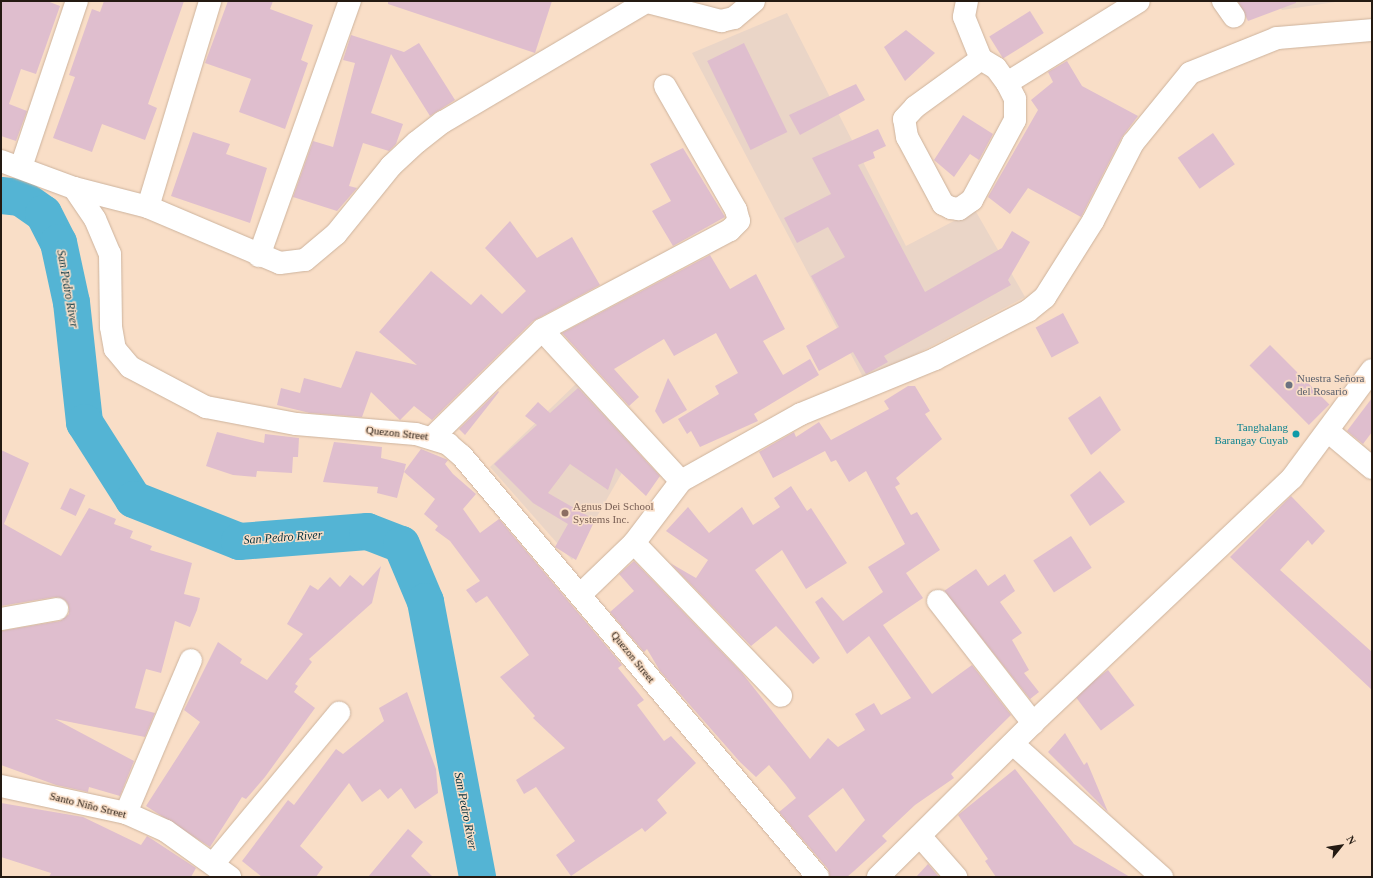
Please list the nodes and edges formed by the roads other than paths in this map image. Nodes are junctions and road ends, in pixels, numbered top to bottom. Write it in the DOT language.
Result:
graph roads {
  1 [pos="77,1"];
  2 [pos="210,1"];
  3 [pos="350,1"];
  4 [pos="645,1"];
  5 [pos="754,1"];
  6 [pos="967,1"];
  7 [pos="1139,1"];
  8 [pos="1372,30"];
  9 [pos="981,59"];
  10 [pos="1007,83"];
  11 [pos="664,86"];
  12 [pos="11,164"];
  13 [pos="74,188"];
  14 [pos="148,207"];
  15 [pos="259,256"];
  16 [pos="542,330"];
  17 [pos="1372,370"];
  18 [pos="1329,432"];
  19 [pos="433,437"];
  20 [pos="1372,468"];
  21 [pos="680,481"];
  22 [pos="634,543"];
  23 [pos="581,594"];
  24 [pos="938,601"];
  25 [pos="57,609"];
  26 [pos="1,619"];
  27 [pos="191,660"];
  28 [pos="781,696"];
  29 [pos="339,713"];
  30 [pos="1033,723"];
  31 [pos="1013,744"];
  32 [pos="1,786"];
  33 [pos="126,813"];
  34 [pos="920,836"];
  35 [pos="213,864"];
  36 [pos="230,877"];
  37 [pos="818,877"];
  38 [pos="878,877"];
  39 [pos="956,877"];
  40 [pos="1162,877"];
  1 -- 12 [label="street"];
  2 -- 14 [label="street"];
  3 -- 15 [label="street"];
  4 -- 5 [label="street"];
  4 -- 15 [label="street"];
  6 -- 9 [label="street"];
  7 -- 10 [label="street"];
  8 -- 21 [label="street"];
  9 -- 10 [label="street"];
  9 -- 10 [label="street"];
  11 -- 16 [label="street"];
  12 -- 13 [label="street"];
  13 -- 14 [label="street"];
  13 -- 19 [label="street, Quezon Street"];
  14 -- 15 [label="street"];
  16 -- 19 [label="street"];
  16 -- 21 [label="street"];
  17 -- 18 [label="street"];
  18 -- 20 [label="street"];
  18 -- 30 [label="street"];
  19 -- 23 [label="street, Quezon Street"];
  21 -- 22 [label="street"];
  22 -- 23 [label="street"];
  22 -- 28 [label="street"];
  23 -- 37 [label="street, Quezon Street"];
  24 -- 30 [label="street"];
  25 -- 26 [label="street"];
  27 -- 33 [label="street"];
  29 -- 35 [label="street"];
  30 -- 31 [label="street"];
  31 -- 34 [label="street"];
  31 -- 40 [label="street"];
  32 -- 33 [label="street, Santo Niño Street"];
  33 -- 35 [label="street, Santo Niño Street"];
  34 -- 38 [label="street"];
  34 -- 39 [label="street"];
  35 -- 36 [label="street, Santo Niño Street"];
}
